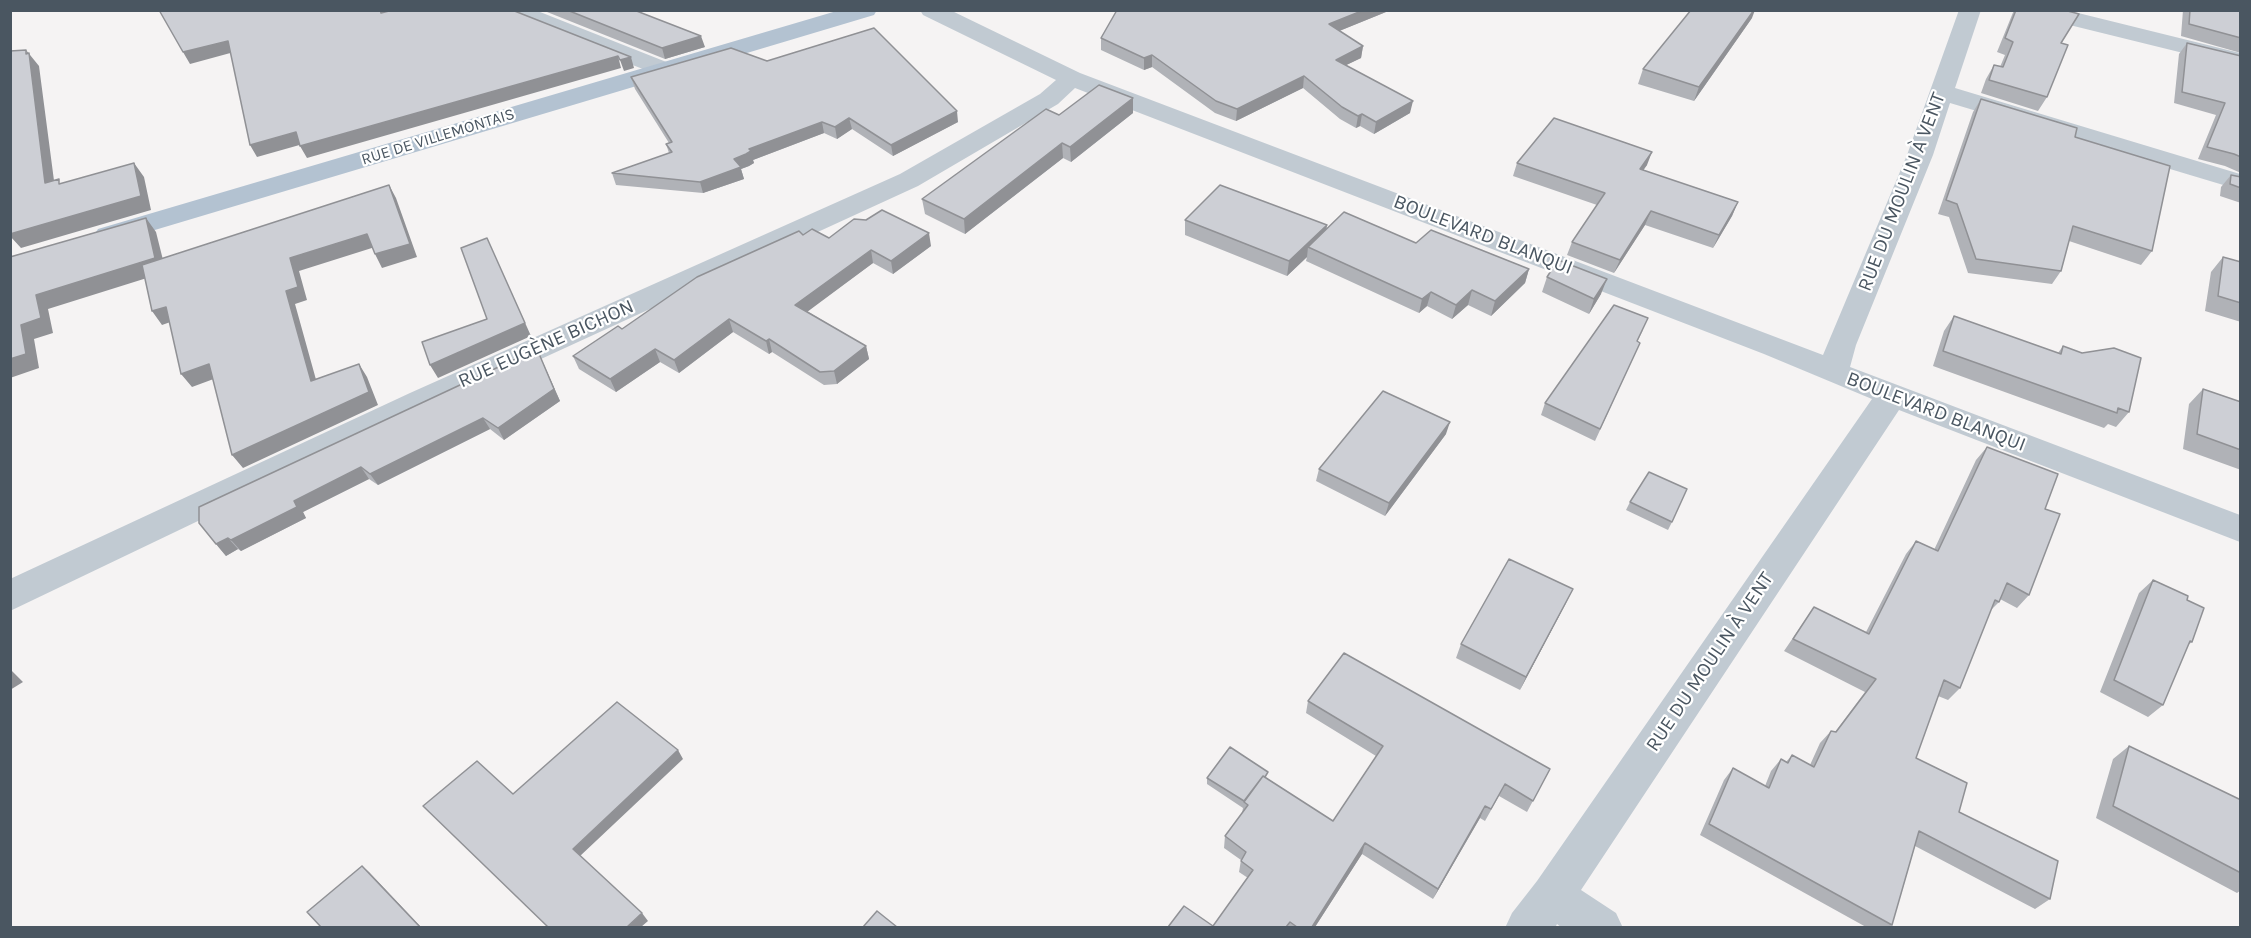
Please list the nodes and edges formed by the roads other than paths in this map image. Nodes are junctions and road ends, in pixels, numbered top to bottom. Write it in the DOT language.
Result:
graph roads {
  1 [pos="514,10"];
  2 [pos="797,10"];
  3 [pos="866,10"];
  4 [pos="931,10"];
  5 [pos="1970,10"];
  6 [pos="2037,10"];
  7 [pos="780,36"];
  8 [pos="2241,60"];
  9 [pos="666,69"];
  10 [pos="1072,78"];
  11 [pos="1941,92"];
  12 [pos="2241,182"];
  13 [pos="91,240"];
  14 [pos="1833,372"];
  15 [pos="1892,395"];
  16 [pos="2241,529"];
  17 [pos="10,596"];
  18 [pos="1539,912"];
  19 [pos="1601,927"];
  1 -- 9 [label="street"];
  2 -- 7 [label="main road"];
  3 -- 7 [label="main road, RUE DE VILLEMONTAIS"];
  4 -- 10 [label="street, BOULEVARD BLANQUI"];
  5 -- 11 [label="street, RUE DU MOULIN À VENT"];
  6 -- 8 [label="street"];
  7 -- 9 [label="main road, RUE DE VILLEMONTAIS"];
  9 -- 13 [label="main road, RUE DE VILLEMONTAIS"];
  10 -- 14 [label="street, BOULEVARD BLANQUI"];
  10 -- 17 [label="street, RUE EUGÈNE BICHON"];
  11 -- 12 [label="street"];
  11 -- 14 [label="street, RUE DU MOULIN À VENT"];
  14 -- 15 [label="street, BOULEVARD BLANQUI"];
  15 -- 16 [label="street, BOULEVARD BLANQUI"];
  15 -- 18 [label="street, RUE DU MOULIN À VENT"];
  18 -- 19 [label="street"];
}
